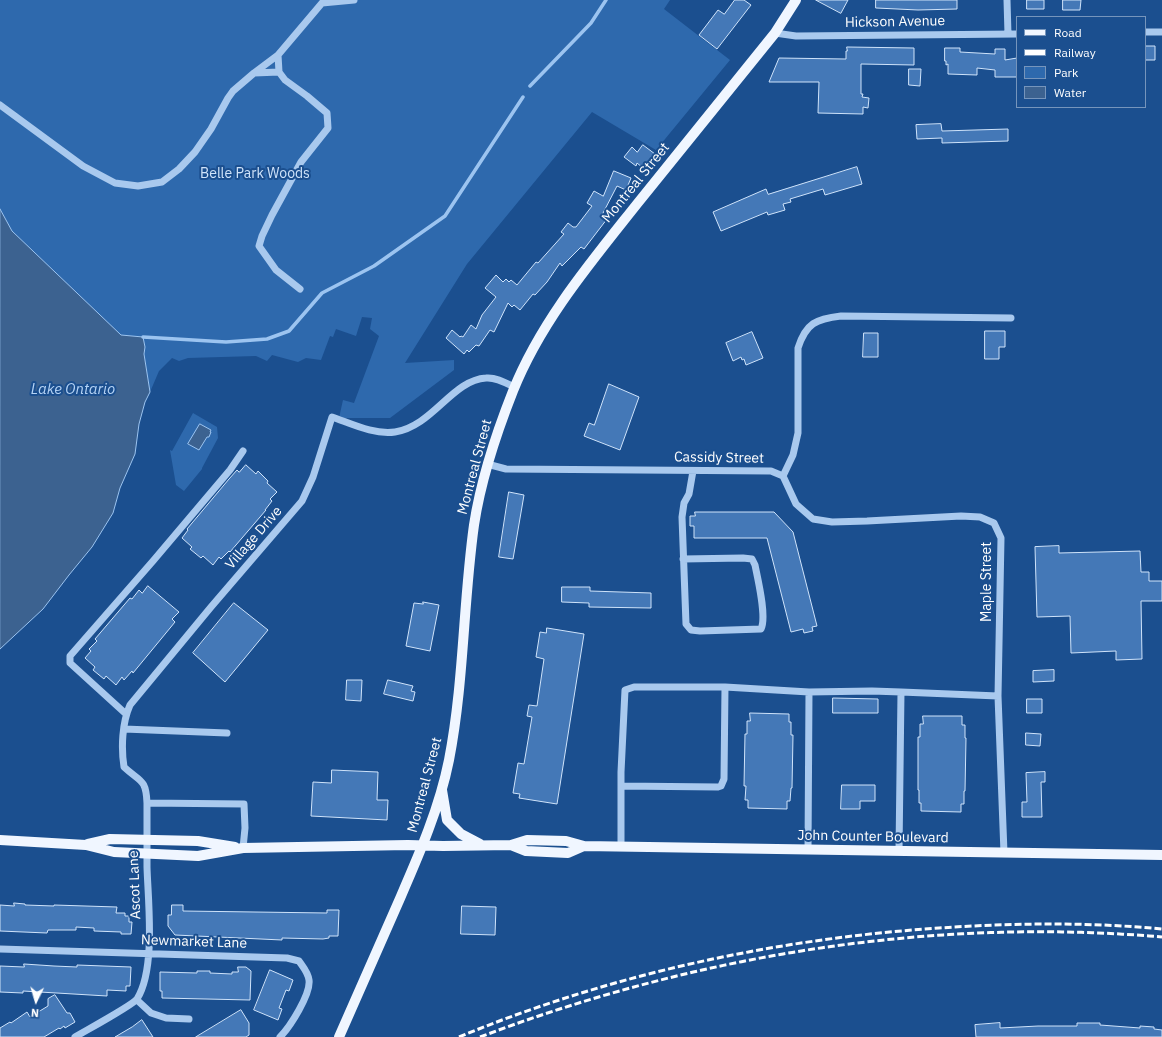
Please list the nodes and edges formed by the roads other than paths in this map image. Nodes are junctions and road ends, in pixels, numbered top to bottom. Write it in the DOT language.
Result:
graph roads {
  1 [pos="354,0"];
  2 [pos="796,0"];
  3 [pos="1007,0"];
  4 [pos="320,2"];
  5 [pos="1146,32"];
  6 [pos="1162,32"];
  7 [pos="774,33"];
  8 [pos="1008,34"];
  9 [pos="1016,34"];
  10 [pos="278,55"];
  11 [pos="279,72"];
  12 [pos="254,73"];
  13 [pos="0,105"];
  14 [pos="300,289"];
  15 [pos="1011,318"];
  16 [pos="514,387"];
  17 [pos="242,451"];
  18 [pos="488,464"];
  19 [pos="693,470"];
  20 [pos="784,476"];
  21 [pos="683,559"];
  22 [pos="725,687"];
  23 [pos="809,692"];
  24 [pos="901,692"];
  25 [pos="998,696"];
  26 [pos="126,714"];
  27 [pos="124,729"];
  28 [pos="227,733"];
  29 [pos="621,786"];
  30 [pos="442,788"];
  31 [pos="147,803"];
  32 [pos="0,840"];
  33 [pos="147,840"];
  34 [pos="86,845"];
  35 [pos="423,845"];
  36 [pos="482,845"];
  37 [pos="621,847"];
  38 [pos="243,848"];
  39 [pos="808,850"];
  40 [pos="899,852"];
  41 [pos="1004,853"];
  42 [pos="147,854"];
  43 [pos="1162,855"];
  44 [pos="0,949"];
  45 [pos="149,953"];
  46 [pos="137,1000"];
  47 [pos="189,1019"];
  48 [pos="76,1037"];
  49 [pos="280,1037"];
  50 [pos="339,1037"];
  1 -- 4 [label="street"];
  2 -- 7 [label="main road, Montreal Street"];
  3 -- 8 [label="street"];
  4 -- 10 [label="street"];
  5 -- 6 [label="street"];
  7 -- 8 [label="street, Hickson Avenue"];
  7 -- 16 [label="main road, Montreal Street"];
  8 -- 9 [label="street, Hickson Avenue"];
  10 -- 11 [label="street"];
  10 -- 12 [label="street"];
  11 -- 12 [label="street"];
  11 -- 14 [label="street"];
  12 -- 13 [label="street"];
  15 -- 20 [label="street"];
  16 -- 18 [label="main road, Montreal Street"];
  16 -- 26 [label="street, Village Drive"];
  17 -- 26 [label="street"];
  18 -- 19 [label="street, Cassidy Street"];
  18 -- 30 [label="main road, Montreal Street"];
  19 -- 20 [label="street, Cassidy Street"];
  19 -- 21 [label="street"];
  20 -- 25 [label="street, Maple Street"];
  21 -- 21 [label="street"];
  22 -- 23 [label="street"];
  22 -- 29 [label="street"];
  22 -- 29 [label="street"];
  23 -- 24 [label="street"];
  23 -- 39 [label="street"];
  24 -- 25 [label="street"];
  24 -- 40 [label="street"];
  25 -- 41 [label="street, Maple Street"];
  26 -- 27 [label="street, Village Drive"];
  27 -- 28 [label="street"];
  27 -- 31 [label="street, Village Drive"];
  29 -- 37 [label="street"];
  30 -- 35 [label="main road, Montreal Street"];
  30 -- 36 [label="main road"];
  31 -- 33 [label="street, Village Drive"];
  31 -- 38 [label="street"];
  32 -- 34 [label="main road, John Counter Boulevard"];
  33 -- 34 [label="main road, John Counter Boulevard"];
  33 -- 38 [label="main road, John Counter Boulevard"];
  33 -- 42 [label="street, Ascot Lane"];
  34 -- 42 [label="main road, John Counter Boulevard"];
  35 -- 36 [label="main road, John Counter Boulevard"];
  35 -- 38 [label="main road, John Counter Boulevard"];
  35 -- 50 [label="main road, Montreal Street"];
  36 -- 37 [label="main road, John Counter Boulevard"];
  37 -- 39 [label="main road, John Counter Boulevard"];
  38 -- 42 [label="main road, John Counter Boulevard"];
  39 -- 40 [label="main road, John Counter Boulevard"];
  40 -- 41 [label="main road, John Counter Boulevard"];
  41 -- 43 [label="main road, John Counter Boulevard"];
  42 -- 45 [label="street, Ascot Lane"];
  44 -- 45 [label="street, Newmarket Lane"];
  45 -- 46 [label="street, Ascot Lane"];
  45 -- 49 [label="street, Newmarket Lane"];
  46 -- 47 [label="street"];
  46 -- 48 [label="street"];
}
